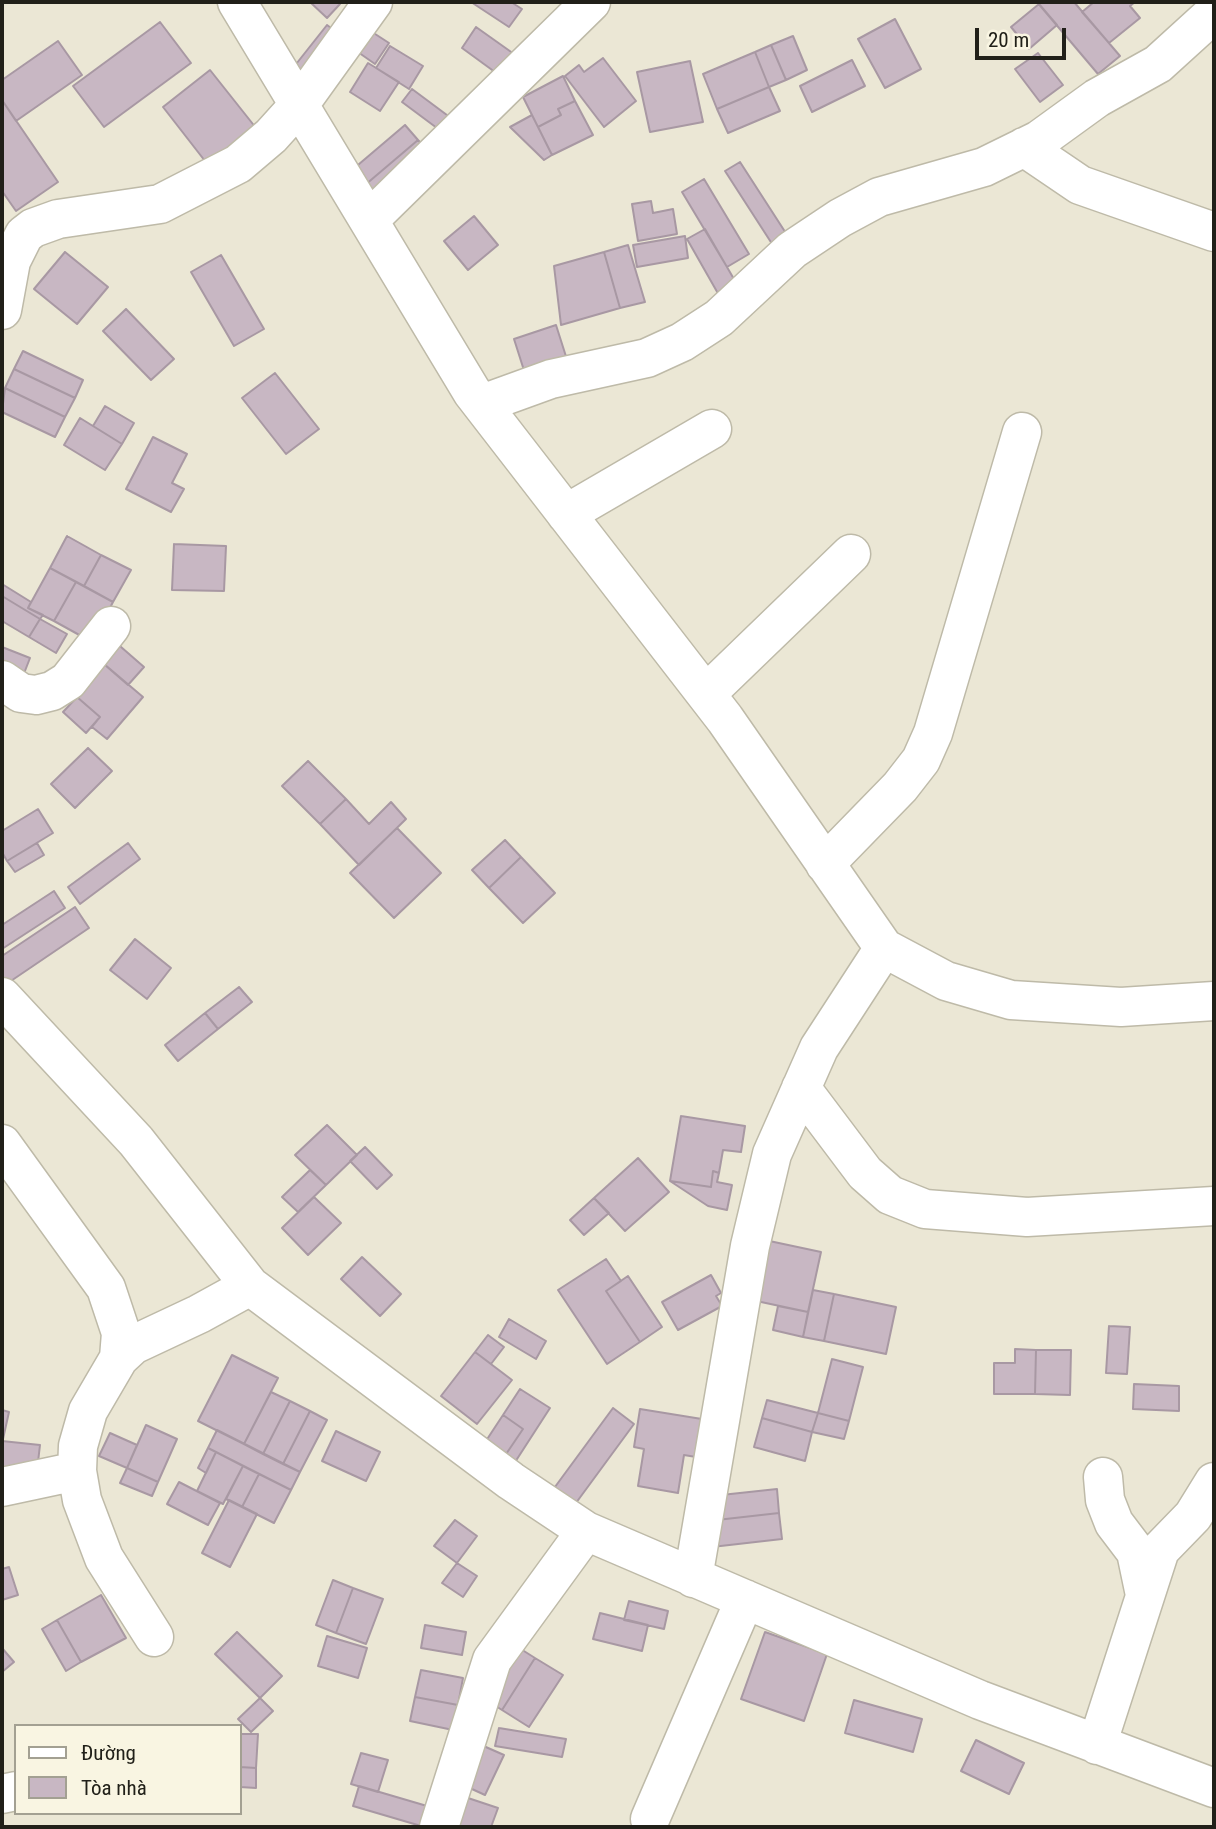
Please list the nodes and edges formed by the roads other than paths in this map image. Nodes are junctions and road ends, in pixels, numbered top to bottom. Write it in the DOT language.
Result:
graph roads {
  1 [pos="237,2"];
  2 [pos="373,2"];
  3 [pos="591,2"];
  4 [pos="1208,10"];
  5 [pos="299,105"];
  6 [pos="1024,147"];
  7 [pos="369,220"];
  8 [pos="1214,232"];
  9 [pos="2,310"];
  10 [pos="482,404"];
  11 [pos="712,429"];
  12 [pos="1022,432"];
  13 [pos="566,514"];
  14 [pos="851,554"];
  15 [pos="111,626"];
  16 [pos="2,680"];
  17 [pos="706,694"];
  18 [pos="825,864"];
  19 [pos="884,948"];
  20 [pos="2,997"];
  21 [pos="1214,1001"];
  22 [pos="801,1088"];
  23 [pos="2,1144"];
  24 [pos="1214,1206"];
  25 [pos="250,1286"];
  26 [pos="119,1358"];
  27 [pos="77,1471"];
  28 [pos="1103,1477"];
  29 [pos="1214,1482"];
  30 [pos="2,1487"];
  31 [pos="586,1531"];
  32 [pos="693,1578"];
  33 [pos="1145,1595"];
  34 [pos="745,1599"];
  35 [pos="154,1637"];
  36 [pos="1097,1745"];
  37 [pos="1214,1788"];
  38 [pos="650,1819"];
  39 [pos="439,1827"];
  1 -- 5 [label="street"];
  2 -- 5 [label="street"];
  3 -- 7 [label="street"];
  4 -- 6 [label="street"];
  5 -- 7 [label="street"];
  5 -- 9 [label="street"];
  6 -- 8 [label="street"];
  6 -- 10 [label="street"];
  7 -- 10 [label="street"];
  10 -- 13 [label="street"];
  11 -- 13 [label="street"];
  12 -- 18 [label="street"];
  13 -- 17 [label="street"];
  14 -- 17 [label="street"];
  15 -- 16 [label="street"];
  17 -- 18 [label="street"];
  18 -- 19 [label="street"];
  19 -- 21 [label="street"];
  19 -- 22 [label="street"];
  20 -- 25 [label="street"];
  22 -- 24 [label="street"];
  22 -- 32 [label="street"];
  23 -- 26 [label="street"];
  25 -- 26 [label="street"];
  25 -- 31 [label="street"];
  26 -- 27 [label="street"];
  27 -- 30 [label="street"];
  27 -- 35 [label="street"];
  28 -- 33 [label="street"];
  29 -- 33 [label="street"];
  31 -- 32 [label="street"];
  31 -- 39 [label="street"];
  32 -- 34 [label="street"];
  33 -- 36 [label="street"];
  34 -- 36 [label="street"];
  34 -- 38 [label="street"];
  36 -- 37 [label="street"];
}
